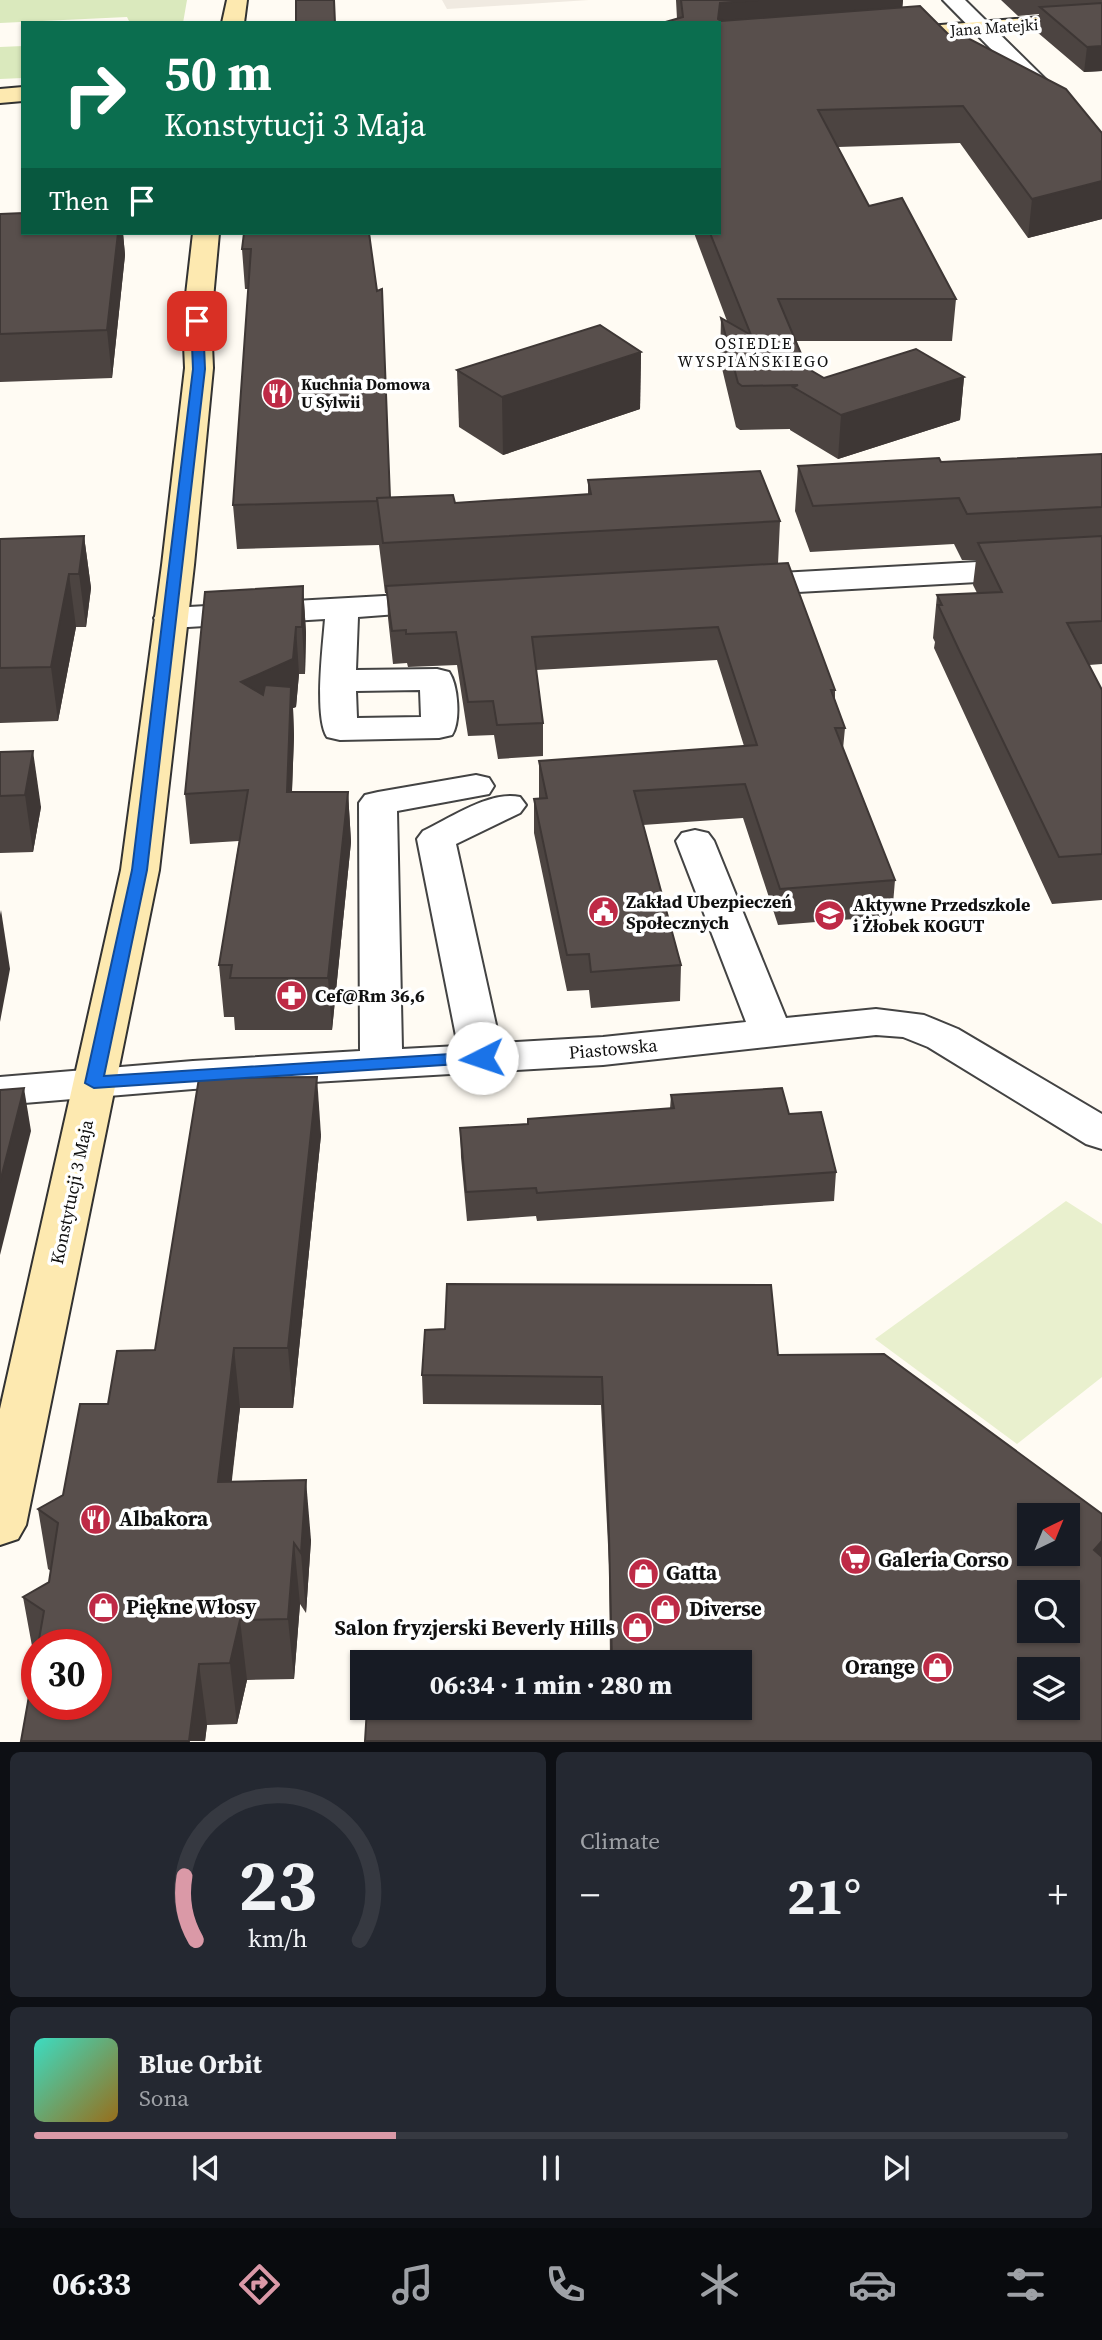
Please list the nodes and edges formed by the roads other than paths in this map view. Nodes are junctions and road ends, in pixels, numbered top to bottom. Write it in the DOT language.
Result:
graph roads {
  1 [pos="237,0"];
  2 [pos="953,0"];
  3 [pos="1102,18"];
  4 [pos="233,21"];
  5 [pos="979,28"];
  6 [pos="868,36"];
  7 [pos="21,94"];
  8 [pos="0,96"];
  9 [pos="1102,149"];
  10 [pos="206,235"];
  11 [pos="1102,565"];
  12 [pos="717,587"];
  13 [pos="467,601"];
  14 [pos="342,608"];
  15 [pos="171,618"];
  16 [pos="338,681"];
  17 [pos="695,841"];
  18 [pos="771,1033"];
  19 [pos="482,1058"];
  20 [pos="381,1064"];
  21 [pos="94,1083"];
  22 [pos="0,1091"];
  23 [pos="1102,1134"];
  24 [pos="0,1525"];
  1 -- 4 [label="street"];
  2 -- 5 [label="street"];
  3 -- 5 [label="street, Jana Matejki"];
  5 -- 6 [label="street, Jana Matejki"];
  5 -- 9 [label="street"];
  7 -- 8 [label="street"];
  10 -- 15 [label="street, Konstytucji 3 Maja"];
  11 -- 12 [label="street"];
  13 -- 14 [label="street"];
  14 -- 15 [label="street"];
  14 -- 16 [label="street"];
  15 -- 21 [label="street, Konstytucji 3 Maja"];
  17 -- 18 [label="street"];
  18 -- 19 [label="street, Piastowska"];
  18 -- 23 [label="street, Piastowska"];
  19 -- 20 [label="street, Piastowska"];
  19 -- 20 [label="street"];
  20 -- 21 [label="street, Piastowska"];
  21 -- 22 [label="street, Piastowska"];
  21 -- 24 [label="street, Konstytucji 3 Maja"];
}
